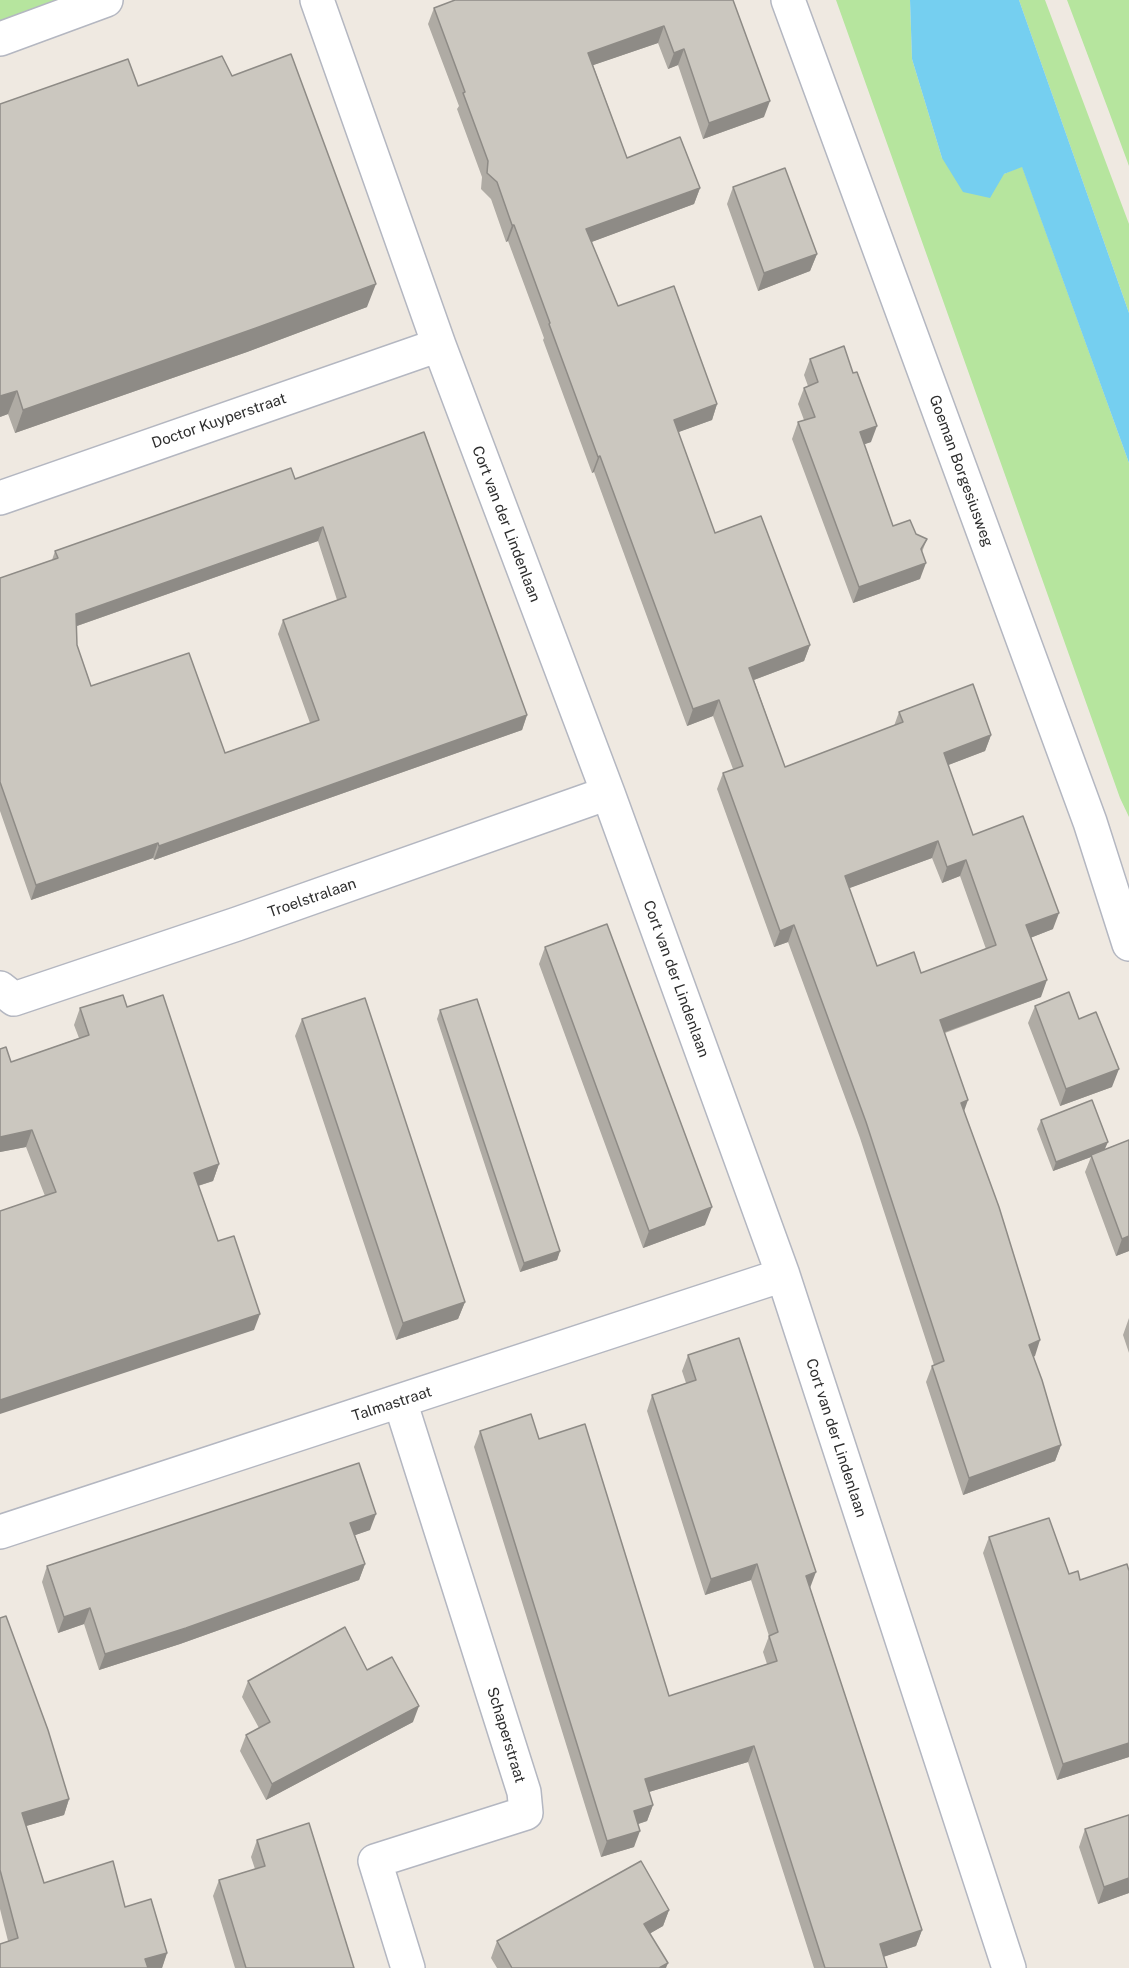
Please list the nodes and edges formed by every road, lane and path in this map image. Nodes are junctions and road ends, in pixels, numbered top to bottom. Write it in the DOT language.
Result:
graph roads {
  1 [pos="106,0"];
  2 [pos="317,0"];
  3 [pos="788,0"];
  4 [pos="0,39"];
  5 [pos="439,345"];
  6 [pos="0,498"];
  7 [pos="608,793"];
  8 [pos="1129,944"];
  9 [pos="7,993"];
  10 [pos="783,1275"];
  11 [pos="399,1401"];
  12 [pos="0,1532"];
  13 [pos="408,1968"];
  14 [pos="1008,1968"];
  1 -- 4 [label="street"];
  2 -- 5 [label="street, Cort van der Lindenlaan"];
  3 -- 8 [label="street, Goeman Borgesiusweg"];
  5 -- 6 [label="street, Doctor Kuyperstraat"];
  5 -- 7 [label="street, Cort van der Lindenlaan"];
  7 -- 9 [label="street, Troelstralaan"];
  7 -- 10 [label="street, Cort van der Lindenlaan"];
  10 -- 11 [label="street, Talmastraat"];
  10 -- 14 [label="street, Cort van der Lindenlaan"];
  11 -- 12 [label="street, Talmastraat"];
  11 -- 13 [label="street, Schaperstraat"];
}
